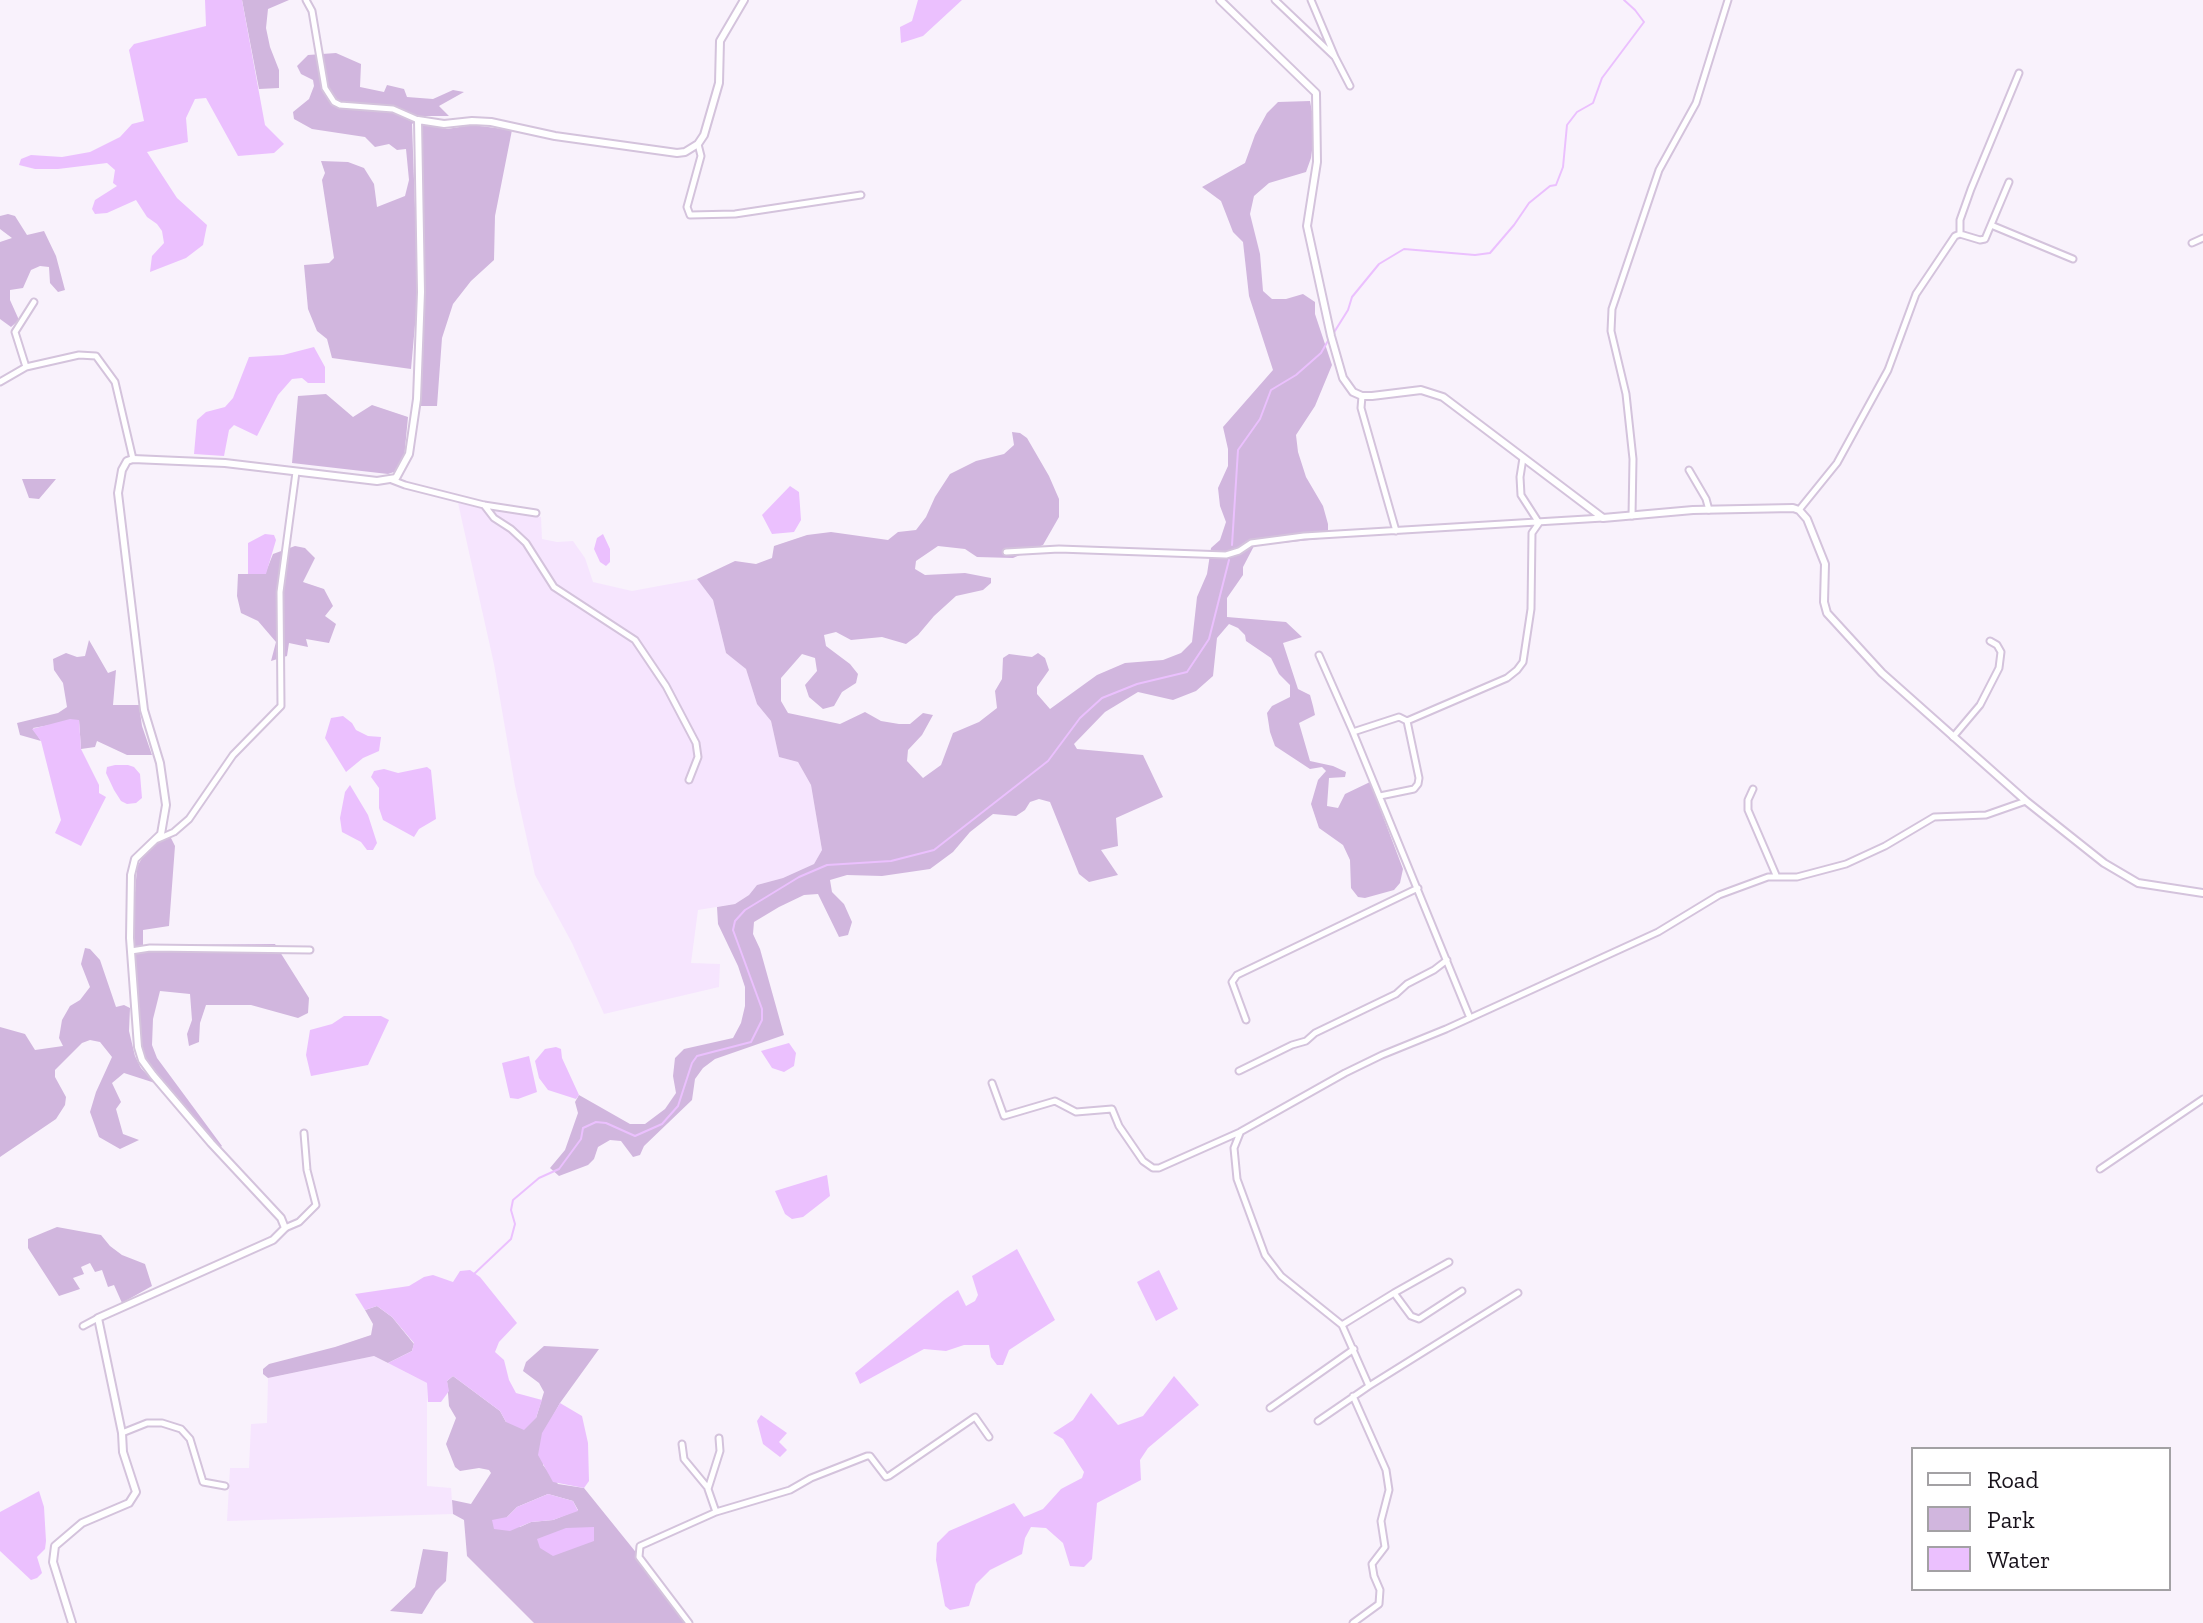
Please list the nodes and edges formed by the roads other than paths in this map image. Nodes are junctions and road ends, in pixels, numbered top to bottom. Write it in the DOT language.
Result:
graph roads {
  1 [pos="306,0"];
  2 [pos="744,0"];
  3 [pos="1220,0"];
  4 [pos="1275,0"];
  5 [pos="1311,0"];
  6 [pos="1728,0"];
  7 [pos="1335,57"];
  8 [pos="2019,73"];
  9 [pos="1350,86"];
  10 [pos="418,120"];
  11 [pos="698,144"];
  12 [pos="2009,182"];
  13 [pos="861,195"];
  14 [pos="1991,225"];
  15 [pos="1960,234"];
  16 [pos="2203,238"];
  17 [pos="2192,243"];
  18 [pos="2073,259"];
  19 [pos="34,302"];
  20 [pos="26,367"];
  21 [pos="0,382"];
  22 [pos="1362,396"];
  23 [pos="1524,457"];
  24 [pos="133,459"];
  25 [pos="1689,470"];
  26 [pos="296,472"];
  27 [pos="392,480"];
  28 [pos="484,505"];
  29 [pos="1709,510"];
  30 [pos="1799,510"];
  31 [pos="536,513"];
  32 [pos="1632,516"];
  33 [pos="1603,518"];
  34 [pos="1539,523"];
  35 [pos="1396,531"];
  36 [pos="1006,552"];
  37 [pos="1990,641"];
  38 [pos="1319,655"];
  39 [pos="1407,721"];
  40 [pos="1353,732"];
  41 [pos="1953,737"];
  42 [pos="689,780"];
  43 [pos="1753,789"];
  44 [pos="1380,796"];
  45 [pos="2026,801"];
  46 [pos="157,839"];
  47 [pos="1776,875"];
  48 [pos="1418,888"];
  49 [pos="2203,893"];
  50 [pos="310,950"];
  51 [pos="131,951"];
  52 [pos="1447,960"];
  53 [pos="1470,1018"];
  54 [pos="1246,1020"];
  55 [pos="1239,1071"];
  56 [pos="992,1083"];
  57 [pos="2203,1099"];
  58 [pos="1240,1132"];
  59 [pos="304,1133"];
  60 [pos="2100,1169"];
  61 [pos="285,1228"];
  62 [pos="1449,1262"];
  63 [pos="1462,1291"];
  64 [pos="1394,1293"];
  65 [pos="1518,1293"];
  66 [pos="98,1318"];
  67 [pos="1342,1325"];
  68 [pos="83,1326"];
  69 [pos="1354,1349"];
  70 [pos="1369,1386"];
  71 [pos="1353,1396"];
  72 [pos="1270,1408"];
  73 [pos="1318,1421"];
  74 [pos="122,1433"];
  75 [pos="989,1437"];
  76 [pos="719,1438"];
  77 [pos="682,1444"];
  78 [pos="225,1486"];
  79 [pos="708,1489"];
  80 [pos="716,1512"];
  81 [pos="72,1623"];
  82 [pos="689,1623"];
  83 [pos="1353,1623"];
  1 -- 10 [label="street"];
  2 -- 11 [label="street"];
  3 -- 22 [label="street"];
  4 -- 7 [label="street"];
  5 -- 7 [label="street"];
  6 -- 32 [label="street"];
  7 -- 9 [label="street"];
  8 -- 15 [label="street"];
  10 -- 11 [label="street"];
  10 -- 27 [label="street"];
  11 -- 13 [label="street"];
  12 -- 14 [label="street"];
  14 -- 15 [label="street"];
  14 -- 18 [label="street"];
  15 -- 30 [label="street"];
  16 -- 17 [label="street"];
  19 -- 20 [label="street"];
  20 -- 21 [label="street"];
  20 -- 24 [label="street"];
  22 -- 23 [label="street"];
  22 -- 35 [label="street"];
  23 -- 33 [label="street"];
  23 -- 34 [label="street"];
  24 -- 26 [label="street"];
  24 -- 46 [label="street"];
  25 -- 29 [label="street"];
  26 -- 27 [label="street"];
  26 -- 46 [label="street"];
  27 -- 28 [label="street"];
  28 -- 31 [label="street"];
  28 -- 42 [label="street"];
  29 -- 30 [label="street"];
  29 -- 32 [label="street"];
  30 -- 41 [label="street"];
  32 -- 33 [label="street"];
  33 -- 34 [label="street"];
  34 -- 35 [label="street"];
  34 -- 39 [label="street"];
  35 -- 36 [label="street"];
  37 -- 41 [label="street"];
  38 -- 40 [label="street"];
  39 -- 40 [label="street"];
  39 -- 44 [label="street"];
  40 -- 44 [label="street"];
  41 -- 45 [label="street"];
  43 -- 47 [label="street"];
  44 -- 48 [label="street"];
  45 -- 47 [label="street"];
  45 -- 49 [label="street"];
  46 -- 51 [label="street"];
  47 -- 53 [label="street"];
  48 -- 52 [label="street"];
  48 -- 54 [label="street"];
  50 -- 51 [label="street"];
  51 -- 61 [label="street"];
  52 -- 53 [label="street"];
  52 -- 55 [label="street"];
  53 -- 58 [label="street"];
  56 -- 58 [label="street"];
  57 -- 60 [label="street"];
  58 -- 67 [label="street"];
  59 -- 61 [label="street"];
  61 -- 66 [label="street"];
  62 -- 64 [label="street"];
  63 -- 64 [label="street"];
  64 -- 67 [label="street"];
  65 -- 70 [label="street"];
  66 -- 68 [label="street"];
  66 -- 74 [label="street"];
  67 -- 69 [label="street"];
  69 -- 70 [label="street"];
  69 -- 72 [label="street"];
  70 -- 71 [label="street"];
  71 -- 73 [label="street"];
  71 -- 83 [label="street"];
  74 -- 78 [label="street"];
  74 -- 81 [label="street"];
  75 -- 80 [label="street"];
  76 -- 79 [label="street"];
  77 -- 79 [label="street"];
  79 -- 80 [label="street"];
  80 -- 82 [label="street"];
}
